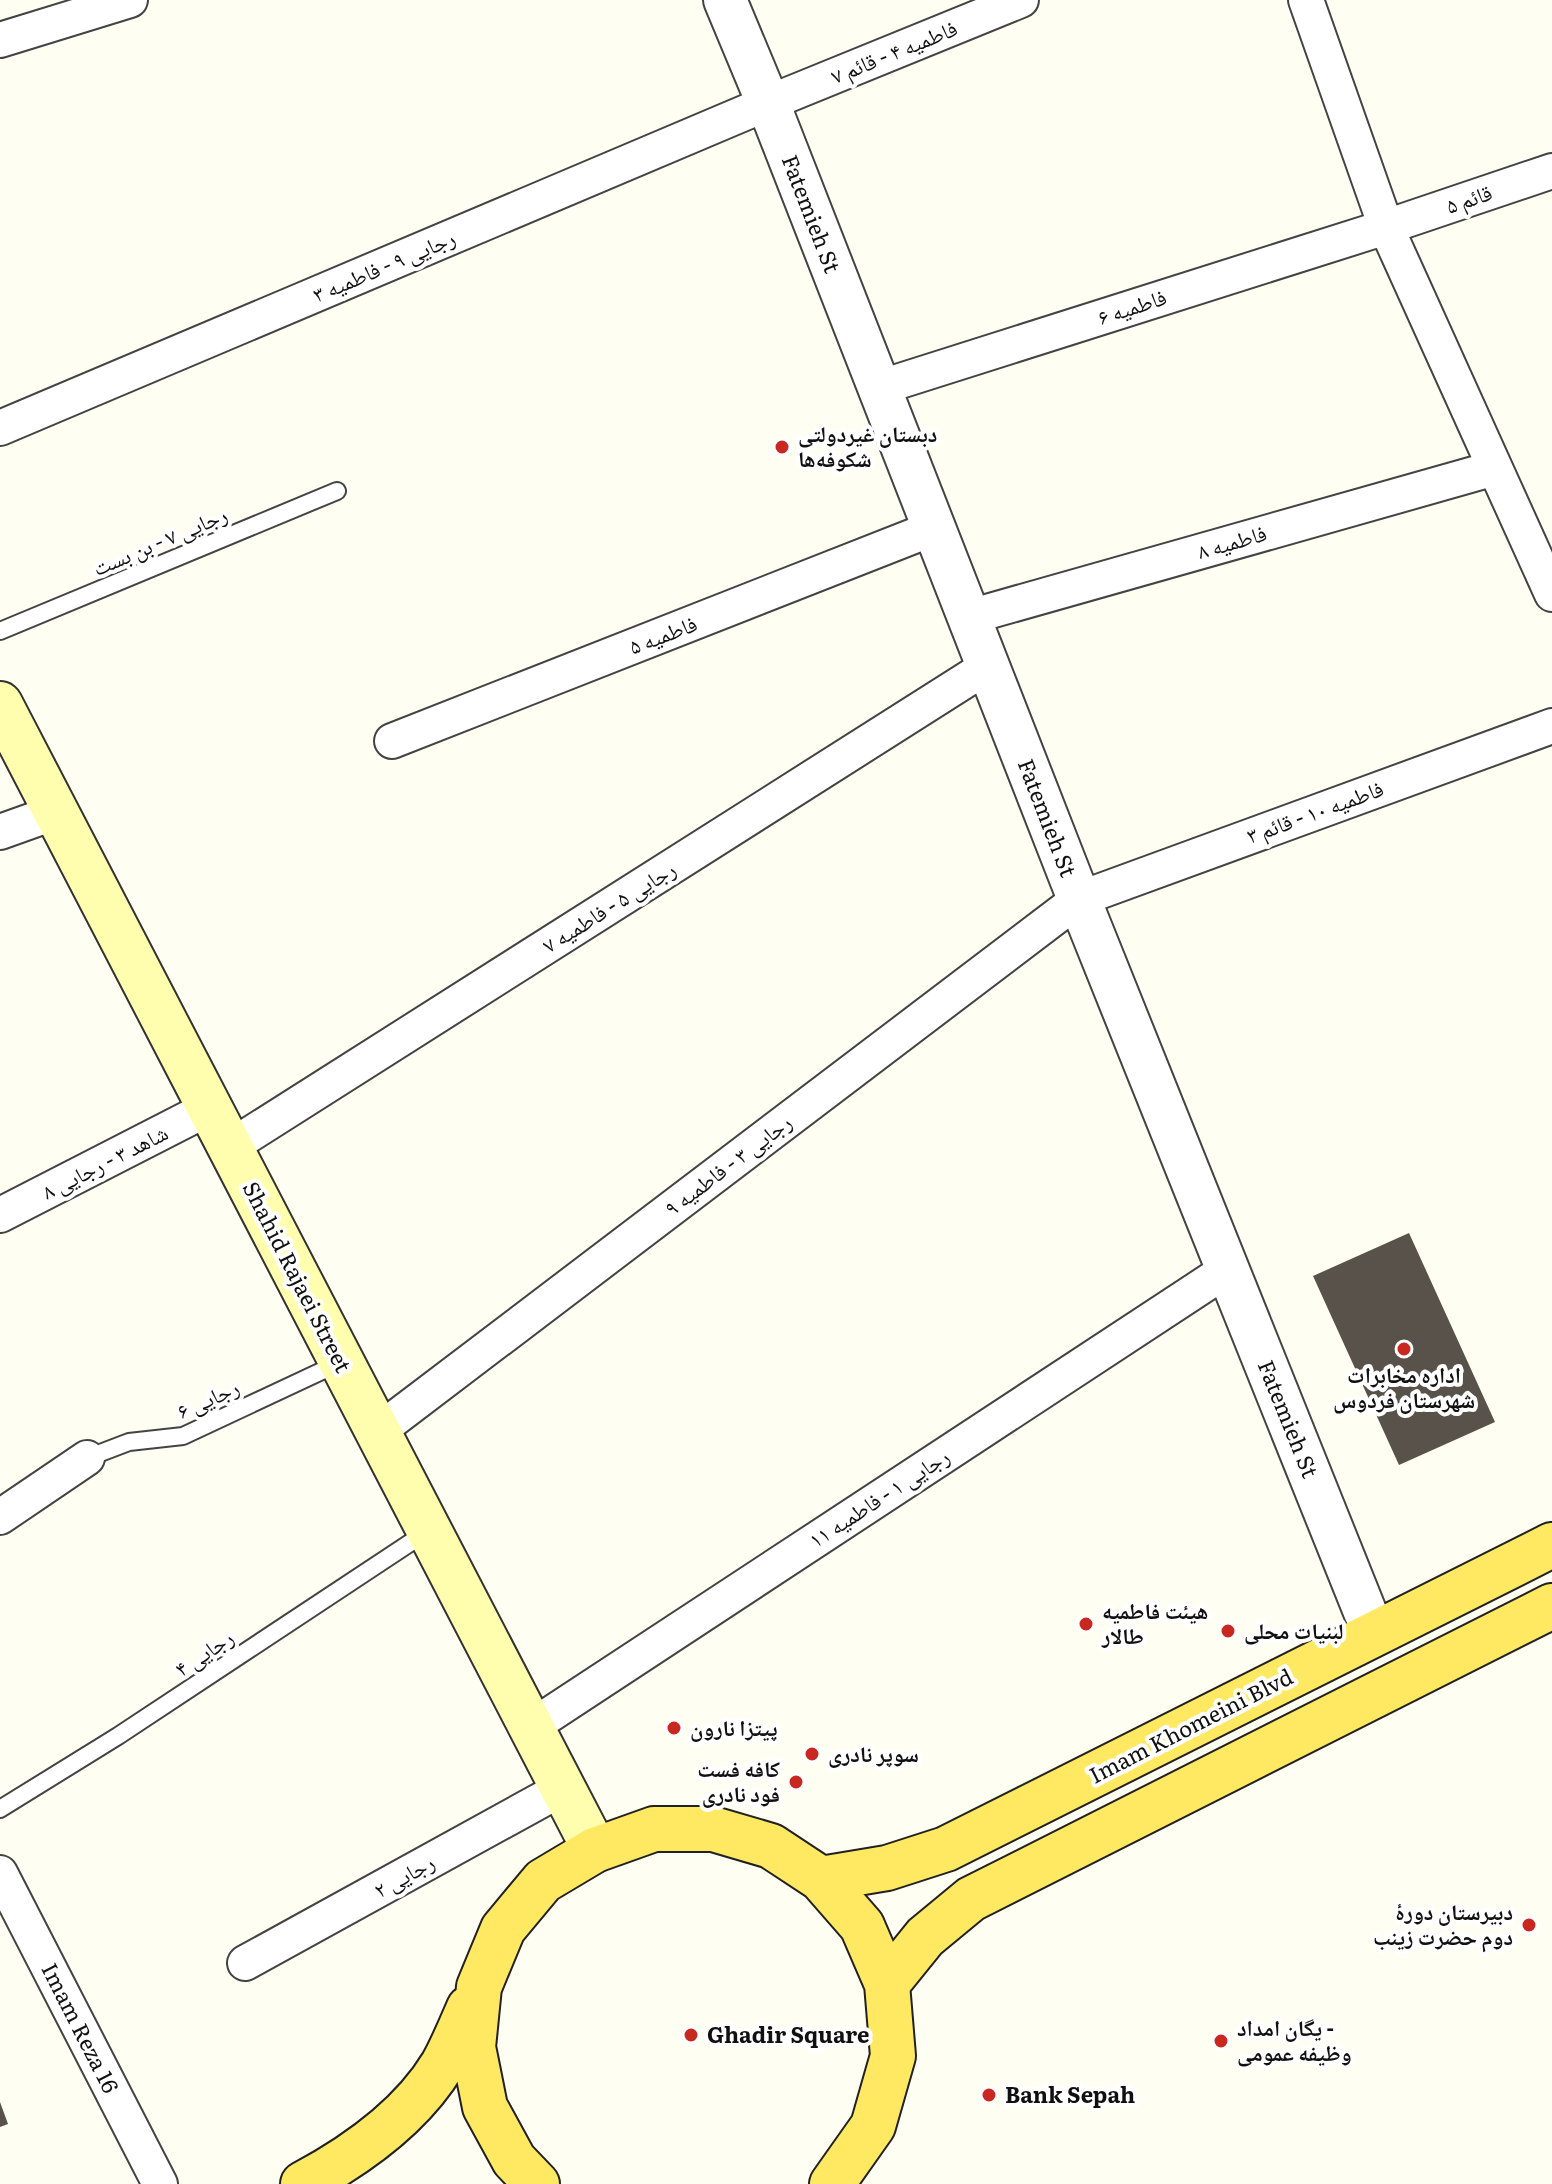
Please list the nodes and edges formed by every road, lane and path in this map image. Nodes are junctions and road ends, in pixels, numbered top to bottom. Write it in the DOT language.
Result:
graph roads {
  1 [pos="130,0"];
  2 [pos="725,0"];
  3 [pos="1021,0"];
  4 [pos="1306,0"];
  5 [pos="0,40"];
  6 [pos="768,103"];
  7 [pos="1552,171"];
  8 [pos="1386,227"];
  9 [pos="878,388"];
  10 [pos="0,428"];
  11 [pos="1495,468"];
  12 [pos="337,491"];
  13 [pos="934,528"];
  14 [pos="1552,594"];
  15 [pos="969,617"];
  16 [pos="0,631"];
  17 [pos="988,666"];
  18 [pos="0,704"];
  19 [pos="1552,726"];
  20 [pos="392,741"];
  21 [pos="56,812"];
  22 [pos="0,832"];
  23 [pos="1079,899"];
  24 [pos="209,1108"];
  25 [pos="230,1147"];
  26 [pos="0,1215"];
  27 [pos="1228,1269"];
  28 [pos="341,1362"];
  29 [pos="377,1432"];
  30 [pos="87,1458"];
  31 [pos="0,1517"];
  32 [pos="429,1530"];
  33 [pos="1552,1545"];
  34 [pos="1552,1606"];
  35 [pos="1374,1634"];
  36 [pos="531,1727"];
  37 [pos="563,1788"];
  38 [pos="0,1809"];
  39 [pos="595,1850"];
  40 [pos="0,1873"];
  41 [pos="821,1879"];
  42 [pos="245,1963"];
  43 [pos="887,1984"];
  44 [pos="479,1987"];
  45 [pos="160,2184"];
  46 [pos="303,2184"];
  47 [pos="537,2184"];
  48 [pos="832,2184"];
  1 -- 5 [label="street"];
  2 -- 6 [label="street, Fatemieh St"];
  3 -- 6 [label="street, فاطمیه ۴ - قائم ۷"];
  4 -- 8 [label="street"];
  6 -- 9 [label="street, Fatemieh St"];
  6 -- 10 [label="street, رجایی ۹ - فاطمیه ۳"];
  7 -- 8 [label="street, قائم ۵"];
  8 -- 9 [label="street, فاطمیه ۶"];
  8 -- 11 [label="street"];
  9 -- 13 [label="street, Fatemieh St"];
  11 -- 14 [label="street"];
  11 -- 15 [label="street, فاطمیه ۸"];
  12 -- 16 [label="lane, رجایی ۷ - بن بست"];
  13 -- 15 [label="street, Fatemieh St"];
  13 -- 20 [label="street, فاطمیه ۵"];
  15 -- 17 [label="street, Fatemieh St"];
  17 -- 23 [label="street, Fatemieh St"];
  17 -- 25 [label="street, رجایی ۵ - فاطمیه ۷"];
  18 -- 21 [label="main road, Shahid Rajaei Street"];
  19 -- 23 [label="street, فاطمیه ۱۰ - قائم ۳"];
  21 -- 22 [label="street"];
  21 -- 24 [label="main road, Shahid Rajaei Street"];
  23 -- 27 [label="street, Fatemieh St"];
  23 -- 29 [label="street, رجایی ۳ - فاطمیه ۹"];
  24 -- 25 [label="main road, Shahid Rajaei Street"];
  24 -- 26 [label="street, شاهد ۳ - رجایی ۸"];
  25 -- 28 [label="main road, Shahid Rajaei Street"];
  27 -- 35 [label="street, Fatemieh St"];
  27 -- 36 [label="street, رجایی ۱ - فاطمیه ۱۱"];
  28 -- 29 [label="main road, Shahid Rajaei Street"];
  28 -- 30 [label="lane, رجایی ۶"];
  29 -- 32 [label="main road, Shahid Rajaei Street"];
  30 -- 31 [label="street"];
  32 -- 36 [label="main road, Shahid Rajaei Street"];
  32 -- 38 [label="lane, رجایی ۴"];
  33 -- 35 [label="main road, Imam Khomeini Blvd"];
  34 -- 43 [label="main road"];
  35 -- 41 [label="main road, Imam Khomeini Blvd"];
  36 -- 37 [label="main road, Shahid Rajaei Street"];
  37 -- 39 [label="main road, Shahid Rajaei Street"];
  37 -- 42 [label="street, رجایی ۲"];
  39 -- 41 [label="main road"];
  39 -- 44 [label="main road"];
  40 -- 45 [label="street, Imam Reza 16"];
  41 -- 43 [label="main road"];
  43 -- 48 [label="main road"];
  44 -- 46 [label="main road"];
  44 -- 47 [label="main road"];
}
